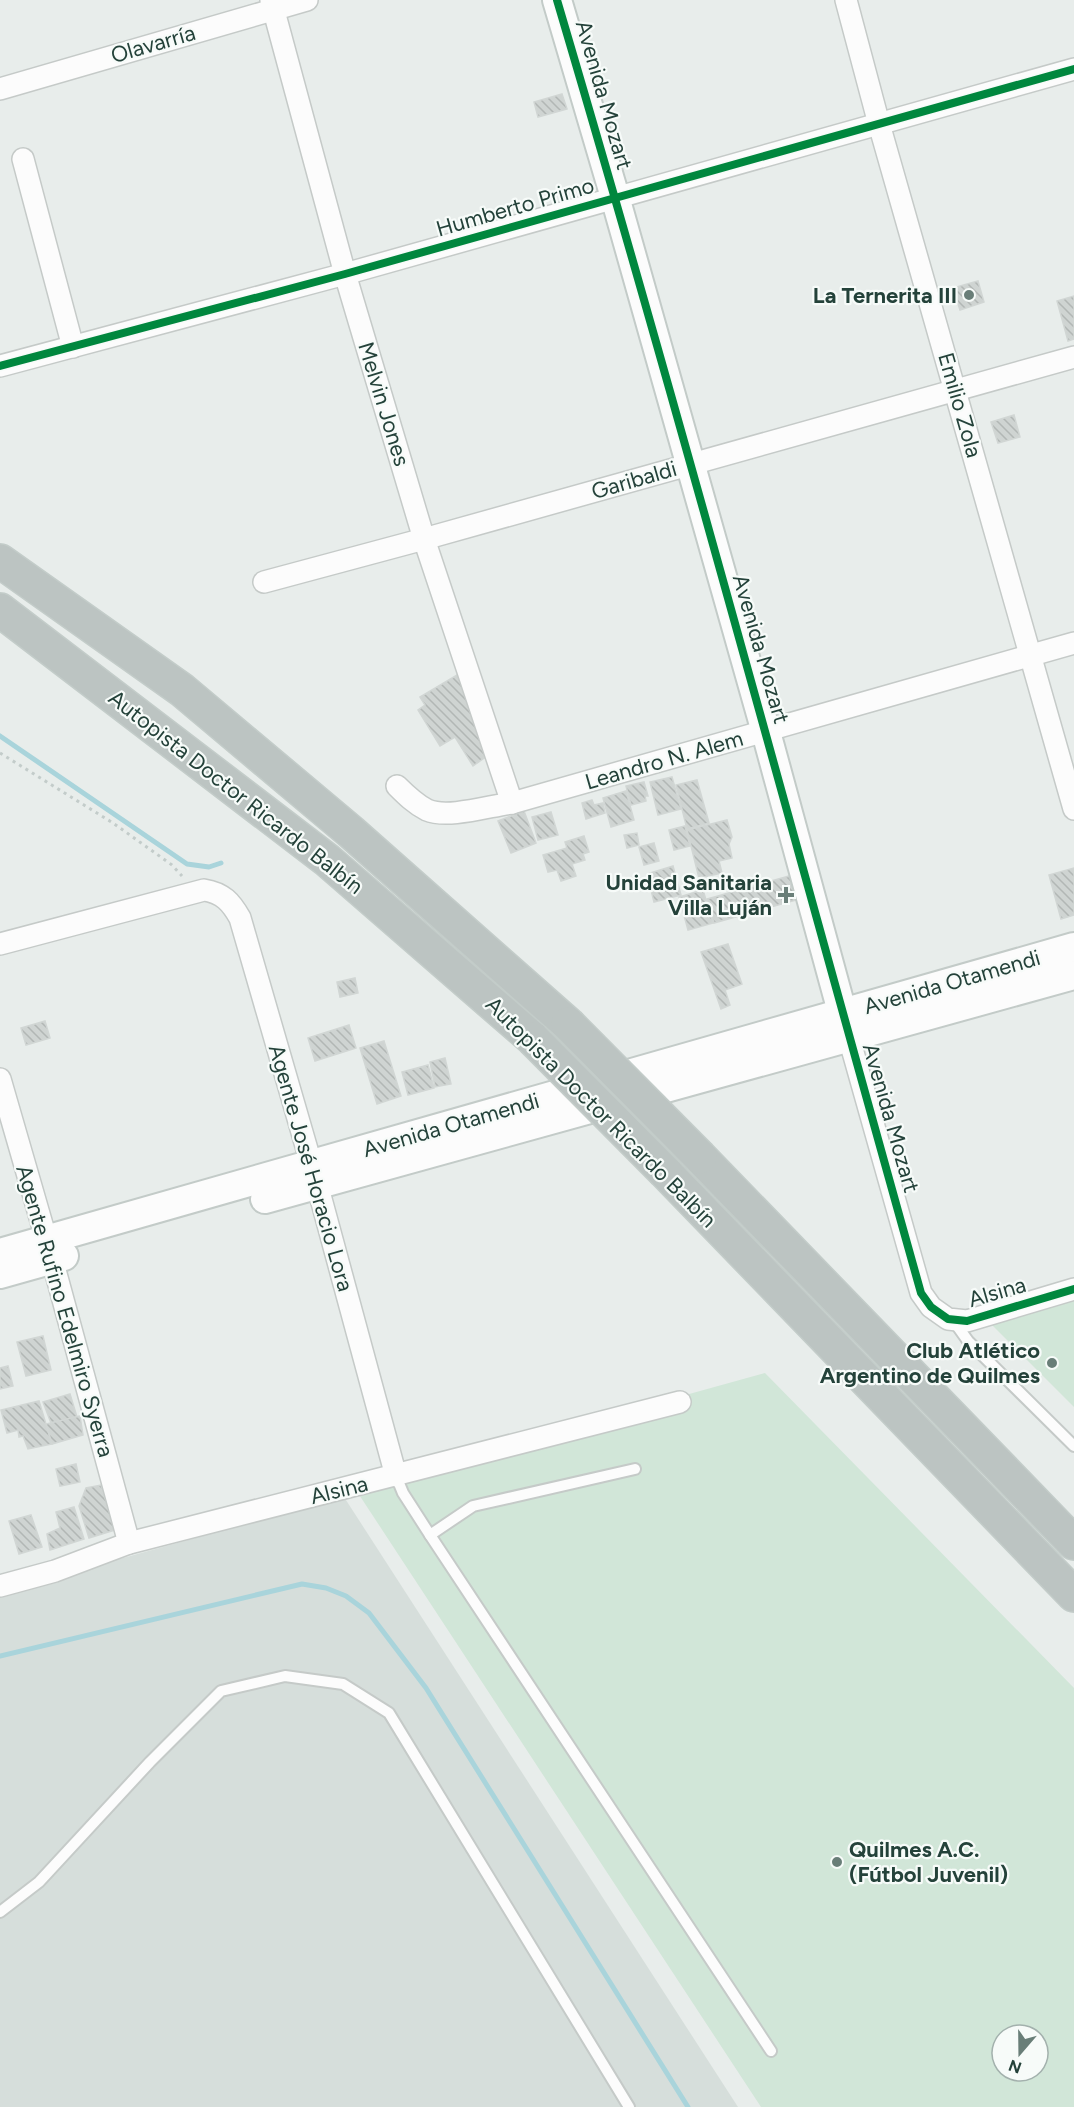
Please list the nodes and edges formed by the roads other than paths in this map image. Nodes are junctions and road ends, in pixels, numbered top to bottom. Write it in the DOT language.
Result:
graph roads {
  1 [pos="307,0"];
  2 [pos="557,0"];
  3 [pos="846,0"];
  4 [pos="272,5"];
  5 [pos="1074,69"];
  6 [pos="0,89"];
  7 [pos="879,124"];
  8 [pos="23,159"];
  9 [pos="615,197"];
  10 [pos="345,274"];
  11 [pos="73,347"];
  12 [pos="1074,357"];
  13 [pos="0,366"];
  14 [pos="956,390"];
  15 [pos="690,465"];
  16 [pos="0,537"];
  17 [pos="424,539"];
  18 [pos="0,561"];
  19 [pos="264,582"];
  20 [pos="0,610"];
  21 [pos="1074,643"];
  22 [pos="1030,655"];
  23 [pos="182,690"];
  24 [pos="766,732"];
  25 [pos="397,786"];
  26 [pos="512,802"];
  27 [pos="1074,809"];
  28 [pos="0,945"];
  29 [pos="1074,947"];
  30 [pos="1074,975"];
  31 [pos="846,1025"];
  32 [pos="0,1079"];
  33 [pos="314,1175"];
  34 [pos="49,1250"];
  35 [pos="0,1253"];
  36 [pos="0,1274"];
  37 [pos="1074,1288"];
  38 [pos="931,1307"];
  39 [pos="953,1319"];
  40 [pos="680,1402"];
  41 [pos="1074,1446"];
  42 [pos="635,1469"];
  43 [pos="396,1476"];
  44 [pos="430,1535"];
  45 [pos="129,1543"];
  46 [pos="1074,1543"];
  47 [pos="0,1586"];
  48 [pos="1074,1595"];
  49 [pos="0,1912"];
  50 [pos="771,2051"];
  51 [pos="629,2107"];
  1 -- 4 [label="street, Olavarría"];
  2 -- 9 [label="main road, Avenida Mozart"];
  3 -- 7 [label="street, Emilio Zola"];
  4 -- 6 [label="street, Olavarría"];
  4 -- 10 [label="street, Melvin Jones"];
  5 -- 7 [label="street, Humberto Primo"];
  7 -- 9 [label="street, Humberto Primo"];
  7 -- 14 [label="street, Emilio Zola"];
  8 -- 11 [label="street"];
  9 -- 10 [label="street, Humberto Primo"];
  9 -- 15 [label="main road, Avenida Mozart"];
  10 -- 11 [label="street, Humberto Primo"];
  10 -- 17 [label="street, Melvin Jones"];
  11 -- 13 [label="street, Humberto Primo"];
  12 -- 14 [label="street, Garibaldi"];
  14 -- 15 [label="street, Garibaldi"];
  14 -- 22 [label="street, Emilio Zola"];
  15 -- 17 [label="street, Garibaldi"];
  15 -- 24 [label="main road, Avenida Mozart"];
  16 -- 23 [label="highway"];
  17 -- 19 [label="street, Garibaldi"];
  17 -- 26 [label="street, Melvin Jones"];
  18 -- 23 [label="highway, Autopista Doctor Ricardo Balbín"];
  20 -- 48 [label="highway, Autopista Doctor Ricardo Balbín, bridge"];
  21 -- 22 [label="street, Leandro N. Alem"];
  22 -- 24 [label="street, Leandro N. Alem"];
  22 -- 27 [label="street, Emilio Zola"];
  23 -- 46 [label="highway, Autopista Doctor Ricardo Balbín, bridge"];
  24 -- 26 [label="street, Leandro N. Alem"];
  24 -- 31 [label="main road, Avenida Mozart"];
  25 -- 26 [label="street, Leandro N. Alem"];
  28 -- 33 [label="street, Agente José Horacio Lora"];
  29 -- 31 [label="main road, Avenida Otamendi"];
  30 -- 31 [label="main road, Avenida Otamendi"];
  31 -- 33 [label="main road, Avenida Otamendi"];
  31 -- 38 [label="street, Avenida Mozart"];
  32 -- 34 [label="street, Agente Rufino Edelmiro Syerra"];
  33 -- 34 [label="main road, Avenida Otamendi"];
  33 -- 43 [label="street, Agente José Horacio Lora"];
  34 -- 35 [label="main road, Avenida Otamendi"];
  34 -- 36 [label="main road, Avenida Otamendi"];
  34 -- 45 [label="street, Agente Rufino Edelmiro Syerra"];
  37 -- 39 [label="street, Alsina"];
  38 -- 39 [label="street, Alsina"];
  39 -- 41 [label="lane"];
  40 -- 43 [label="street, Alsina"];
  42 -- 44 [label="lane"];
  43 -- 44 [label="lane"];
  43 -- 45 [label="street, Alsina"];
  44 -- 50 [label="lane"];
  45 -- 47 [label="street, Alsina"];
  49 -- 51 [label="lane"];
}
